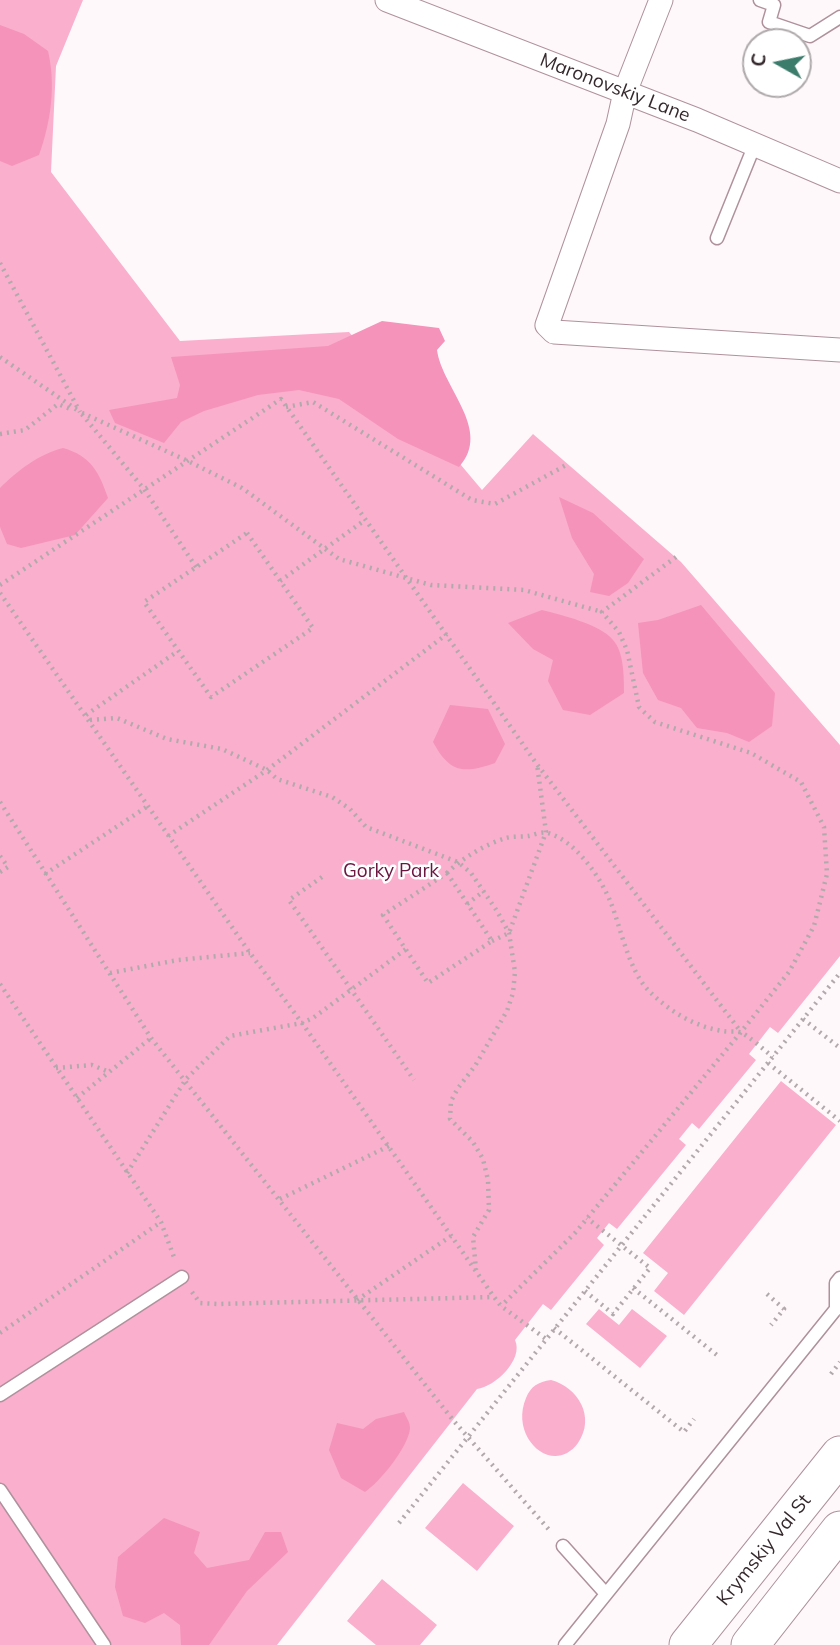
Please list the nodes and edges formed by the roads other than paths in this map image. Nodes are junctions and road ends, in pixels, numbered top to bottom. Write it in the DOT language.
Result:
graph roads {
  1 [pos="387,0"];
  2 [pos="661,0"];
  3 [pos="760,0"];
  4 [pos="840,17"];
  5 [pos="625,92"];
  6 [pos="755,144"];
  7 [pos="840,180"];
  8 [pos="717,238"];
  9 [pos="840,350"];
  10 [pos="182,1277"];
  11 [pos="840,1278"];
  12 [pos="839,1307"];
  13 [pos="0,1395"];
  14 [pos="840,1454"];
  15 [pos="0,1490"];
  16 [pos="840,1530"];
  17 [pos="563,1546"];
  18 [pos="606,1594"];
  19 [pos="104,1645"];
  20 [pos="565,1645"];
  21 [pos="688,1645"];
  22 [pos="750,1645"];
  1 -- 5 [label="street, Maronovskiy Lane"];
  2 -- 5 [label="street"];
  3 -- 4 [label="lane"];
  5 -- 6 [label="street, Maronovskiy Lane"];
  5 -- 9 [label="street"];
  6 -- 7 [label="street, Maronovskiy Lane"];
  6 -- 8 [label="lane"];
  10 -- 13 [label="lane"];
  11 -- 12 [label="lane"];
  12 -- 18 [label="lane"];
  14 -- 21 [label="main road, Krymskiy Val St"];
  15 -- 19 [label="lane"];
  16 -- 22 [label="main road"];
  17 -- 18 [label="lane"];
  18 -- 20 [label="lane"];
}
